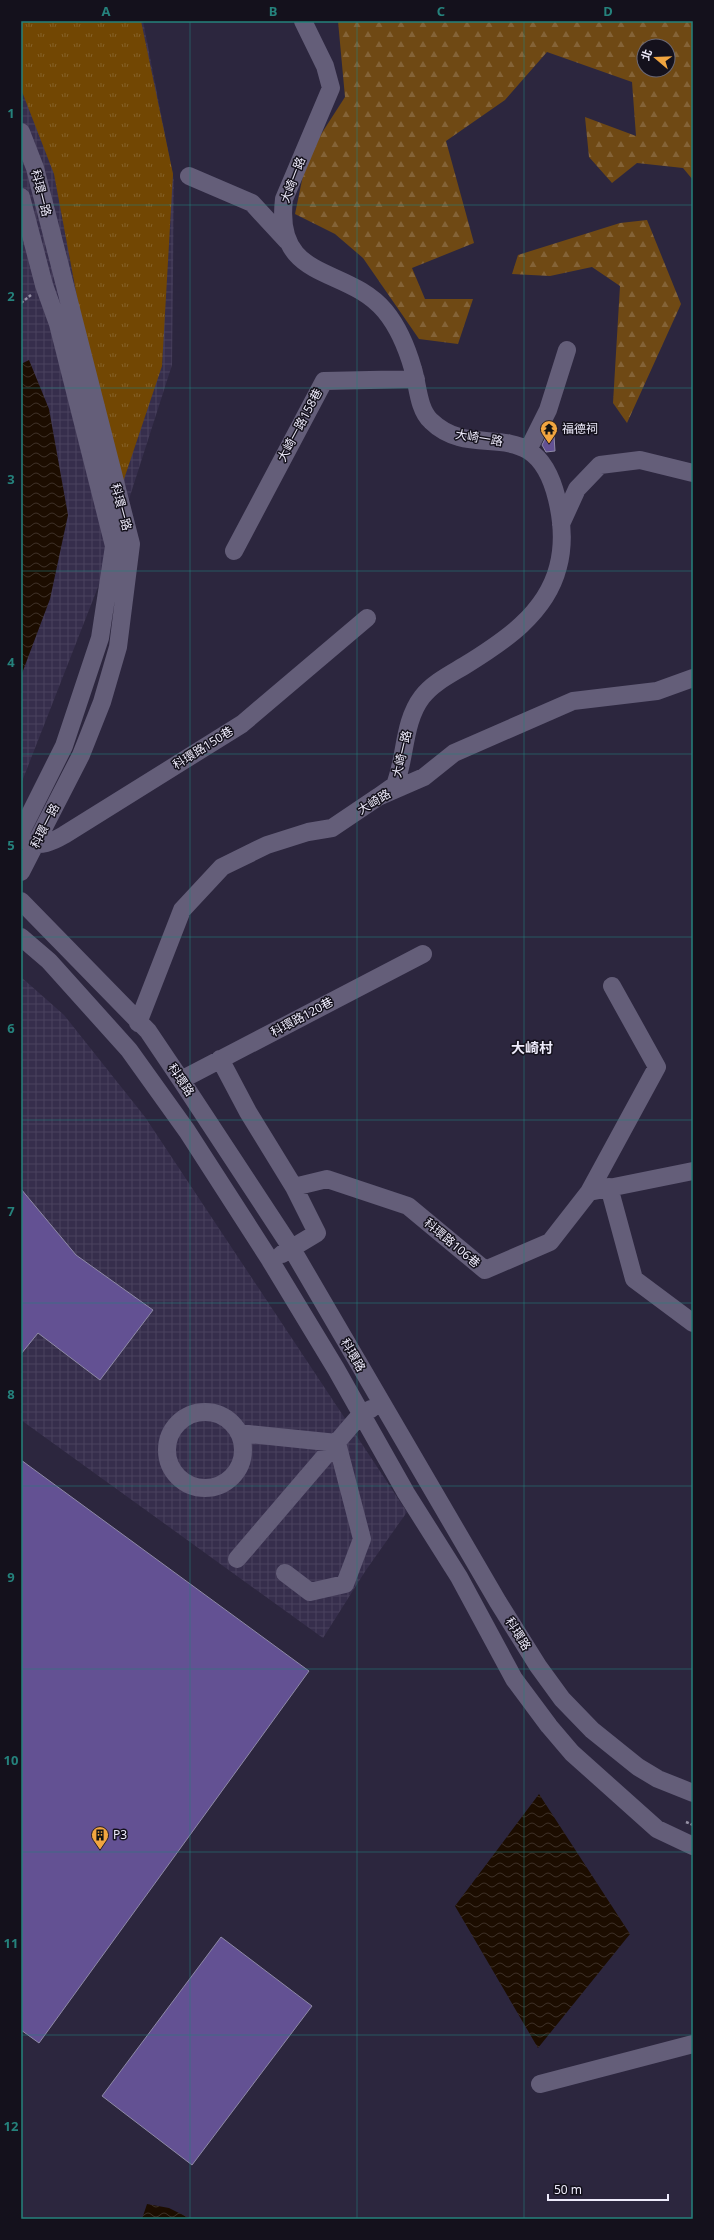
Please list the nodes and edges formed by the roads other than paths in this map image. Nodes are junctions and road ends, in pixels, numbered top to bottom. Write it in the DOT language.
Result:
graph roads {
  1 [pos="303,21"];
  2 [pos="21,132"];
  3 [pos="28,167"];
  4 [pos="189,176"];
  5 [pos="21,197"];
  6 [pos="290,245"];
  7 [pos="567,350"];
  8 [pos="416,379"];
  9 [pos="528,450"];
  10 [pos="693,473"];
  11 [pos="561,524"];
  12 [pos="234,551"];
  13 [pos="367,618"];
  14 [pos="693,678"];
  15 [pos="378,797"];
  16 [pos="21,832"];
  17 [pos="28,842"];
  18 [pos="21,872"];
  19 [pos="21,901"];
  20 [pos="21,937"];
  21 [pos="423,954"];
  22 [pos="612,986"];
  23 [pos="138,1023"];
  24 [pos="220,1060"];
  25 [pos="181,1080"];
  26 [pos="693,1171"];
  27 [pos="294,1187"];
  28 [pos="609,1187"];
  29 [pos="589,1192"];
  30 [pos="292,1249"];
  31 [pos="270,1260"];
  32 [pos="693,1324"];
  33 [pos="381,1403"];
  34 [pos="361,1414"];
  35 [pos="239,1434"];
  36 [pos="337,1443"];
  37 [pos="237,1559"];
  38 [pos="284,1572"];
  39 [pos="693,1793"];
  40 [pos="693,1846"];
  41 [pos="693,2044"];
  42 [pos="540,2084"];
  1 -- 6 [label="street, 大崎一路"];
  2 -- 3 [label="street, 科環一路"];
  3 -- 17 [label="street, 科環一路"];
  4 -- 6 [label="street"];
  5 -- 16 [label="street, 科環一路"];
  6 -- 8 [label="street, 大崎一路"];
  7 -- 9 [label="street"];
  8 -- 9 [label="street, 大崎一路"];
  8 -- 12 [label="street, 大崎一路158巷"];
  9 -- 11 [label="street, 大崎一路"];
  10 -- 11 [label="street"];
  11 -- 15 [label="street, 大崎一路"];
  13 -- 17 [label="street, 科環路150巷"];
  14 -- 15 [label="street, 大崎路"];
  15 -- 23 [label="street, 大崎路"];
  17 -- 18 [label="street, 科環一路"];
  19 -- 23 [label="street, 科環路"];
  20 -- 31 [label="street, 科環路"];
  21 -- 24 [label="street, 科環路120巷"];
  22 -- 29 [label="street"];
  23 -- 25 [label="street, 科環路"];
  24 -- 25 [label="street, 科環路120巷"];
  24 -- 27 [label="street"];
  25 -- 30 [label="street, 科環路"];
  26 -- 28 [label="street"];
  27 -- 29 [label="street, 科環路106巷"];
  27 -- 30 [label="street"];
  28 -- 29 [label="street"];
  28 -- 32 [label="street"];
  30 -- 31 [label="street"];
  30 -- 33 [label="street, 科環路"];
  31 -- 34 [label="street, 科環路"];
  33 -- 34 [label="street"];
  33 -- 39 [label="street, 科環路"];
  34 -- 36 [label="street"];
  34 -- 40 [label="street, 科環路"];
  35 -- 35 [label="street"];
  35 -- 36 [label="street"];
  36 -- 37 [label="street"];
  36 -- 38 [label="street"];
  41 -- 42 [label="street"];
}
